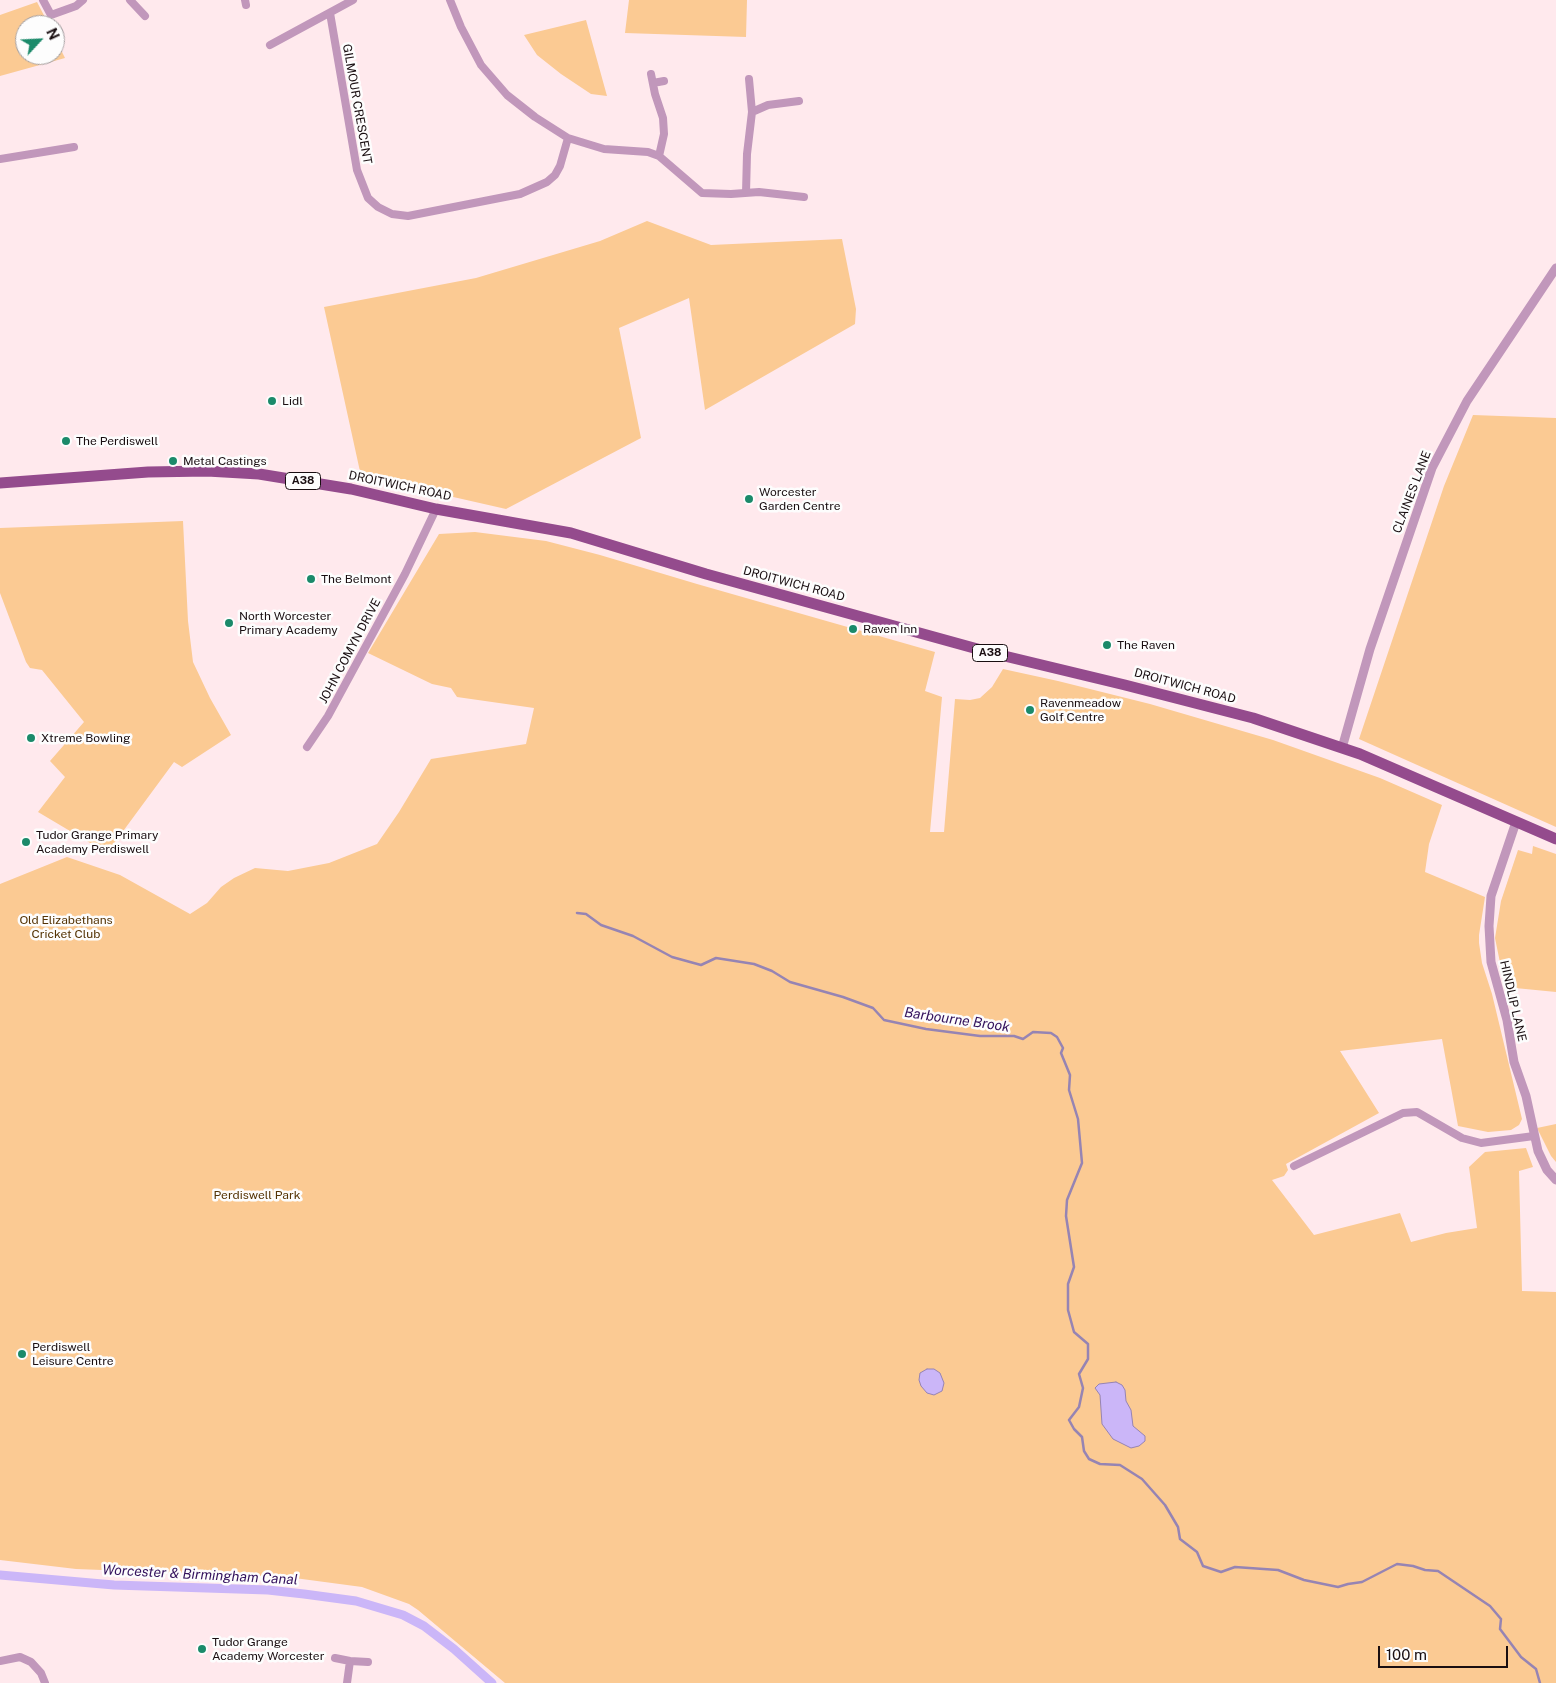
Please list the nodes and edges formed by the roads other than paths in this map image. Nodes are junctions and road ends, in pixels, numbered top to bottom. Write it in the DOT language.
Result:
graph roads {
  1 [pos="43,0"];
  2 [pos="83,0"];
  3 [pos="130,0"];
  4 [pos="353,0"];
  5 [pos="450,0"];
  6 [pos="330,13"];
  7 [pos="144,16"];
  8 [pos="270,45"];
  9 [pos="651,74"];
  10 [pos="749,79"];
  11 [pos="664,81"];
  12 [pos="653,83"];
  13 [pos="799,100"];
  14 [pos="752,112"];
  15 [pos="568,138"];
  16 [pos="74,146"];
  17 [pos="658,156"];
  18 [pos="0,159"];
  19 [pos="746,193"];
  20 [pos="804,197"];
  21 [pos="1556,268"];
  22 [pos="0,483"];
  23 [pos="436,509"];
  24 [pos="307,747"];
  25 [pos="1342,748"];
  26 [pos="1516,822"];
  27 [pos="1556,839"];
  28 [pos="1534,1136"];
  29 [pos="1294,1166"];
  30 [pos="1556,1180"];
  31 [pos="335,1658"];
  32 [pos="0,1661"];
  33 [pos="350,1661"];
  34 [pos="368,1662"];
  35 [pos="45,1683"];
  36 [pos="347,1683"];
  1 -- 2 [label="street"];
  3 -- 7 [label="street"];
  4 -- 6 [label="street"];
  5 -- 15 [label="street"];
  6 -- 8 [label="street"];
  6 -- 15 [label="street, GILMOUR CRESCENT"];
  9 -- 12 [label="street"];
  10 -- 14 [label="street"];
  11 -- 12 [label="street"];
  12 -- 17 [label="street"];
  13 -- 14 [label="street"];
  14 -- 19 [label="street"];
  15 -- 17 [label="street"];
  16 -- 18 [label="street"];
  17 -- 19 [label="street"];
  19 -- 20 [label="street"];
  21 -- 25 [label="street, CLAINES LANE"];
  22 -- 23 [label="main road, DROITWICH ROAD / A38"];
  23 -- 24 [label="street, JOHN COMYN DRIVE"];
  23 -- 25 [label="main road, DROITWICH ROAD / A38"];
  25 -- 26 [label="main road, DROITWICH ROAD / A38"];
  26 -- 27 [label="main road, DROITWICH ROAD / A38"];
  26 -- 28 [label="street, HINDLIP LANE"];
  28 -- 29 [label="street"];
  28 -- 30 [label="street, HINDLIP LANE"];
  31 -- 33 [label="street"];
  32 -- 35 [label="street"];
  33 -- 34 [label="street"];
  33 -- 36 [label="street"];
}
